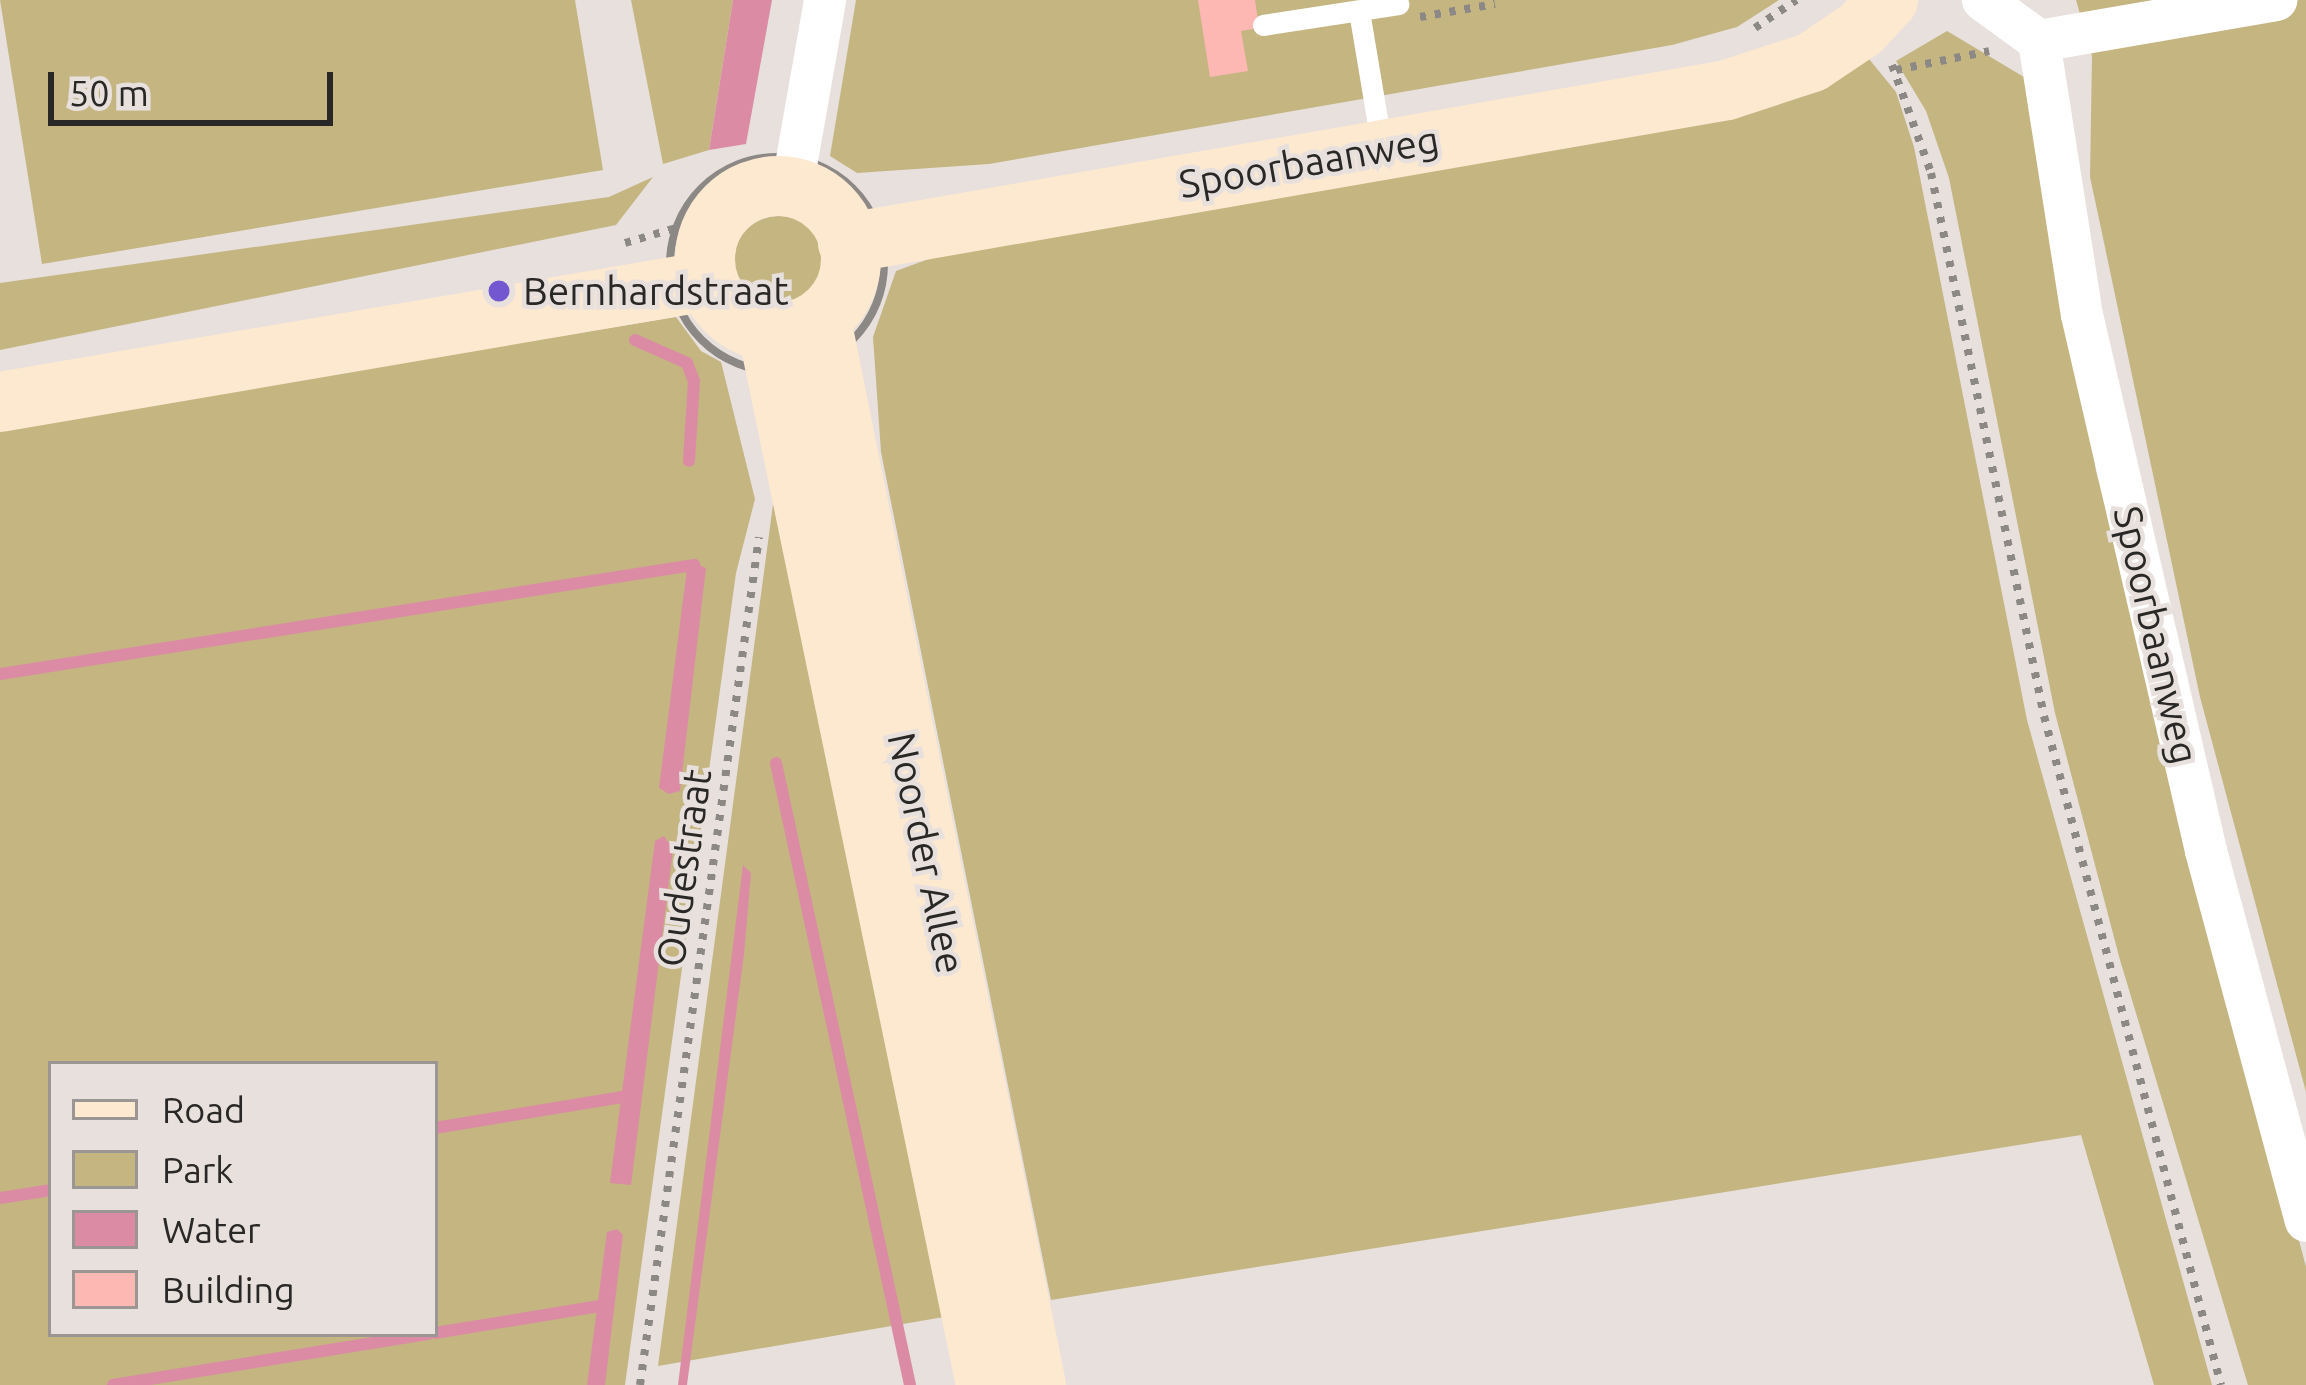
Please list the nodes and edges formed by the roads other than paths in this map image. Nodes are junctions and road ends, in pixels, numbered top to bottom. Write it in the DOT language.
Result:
graph roads {
  1 [pos="825,0"];
  2 [pos="1983,0"];
  3 [pos="2276,0"];
  4 [pos="1398,4"];
  5 [pos="1359,10"];
  6 [pos="1263,25"];
  7 [pos="1882,33"];
  8 [pos="2039,41"];
  9 [pos="1382,148"];
  10 [pos="794,173"];
  11 [pos="848,243"];
  12 [pos="708,281"];
  13 [pos="774,338"];
  14 [pos="0,402"];
  15 [pos="2306,1221"];
  16 [pos="986,1385"];
  17 [pos="1036,1385"];
  1 -- 10 [label="street"];
  2 -- 8 [label="street"];
  3 -- 8 [label="street"];
  4 -- 5 [label="lane"];
  5 -- 6 [label="lane"];
  5 -- 9 [label="lane"];
  7 -- 9 [label="street, Spoorbaanweg"];
  8 -- 15 [label="street, Spoorbaanweg"];
  9 -- 11 [label="street, Spoorbaanweg"];
  10 -- 11 [label="street"];
  10 -- 12 [label="street"];
  11 -- 13 [label="street"];
  12 -- 13 [label="street"];
  12 -- 14 [label="street"];
  13 -- 16 [label="street, Noorder Allee"];
  13 -- 17 [label="street, Noorder Allee"];
}
